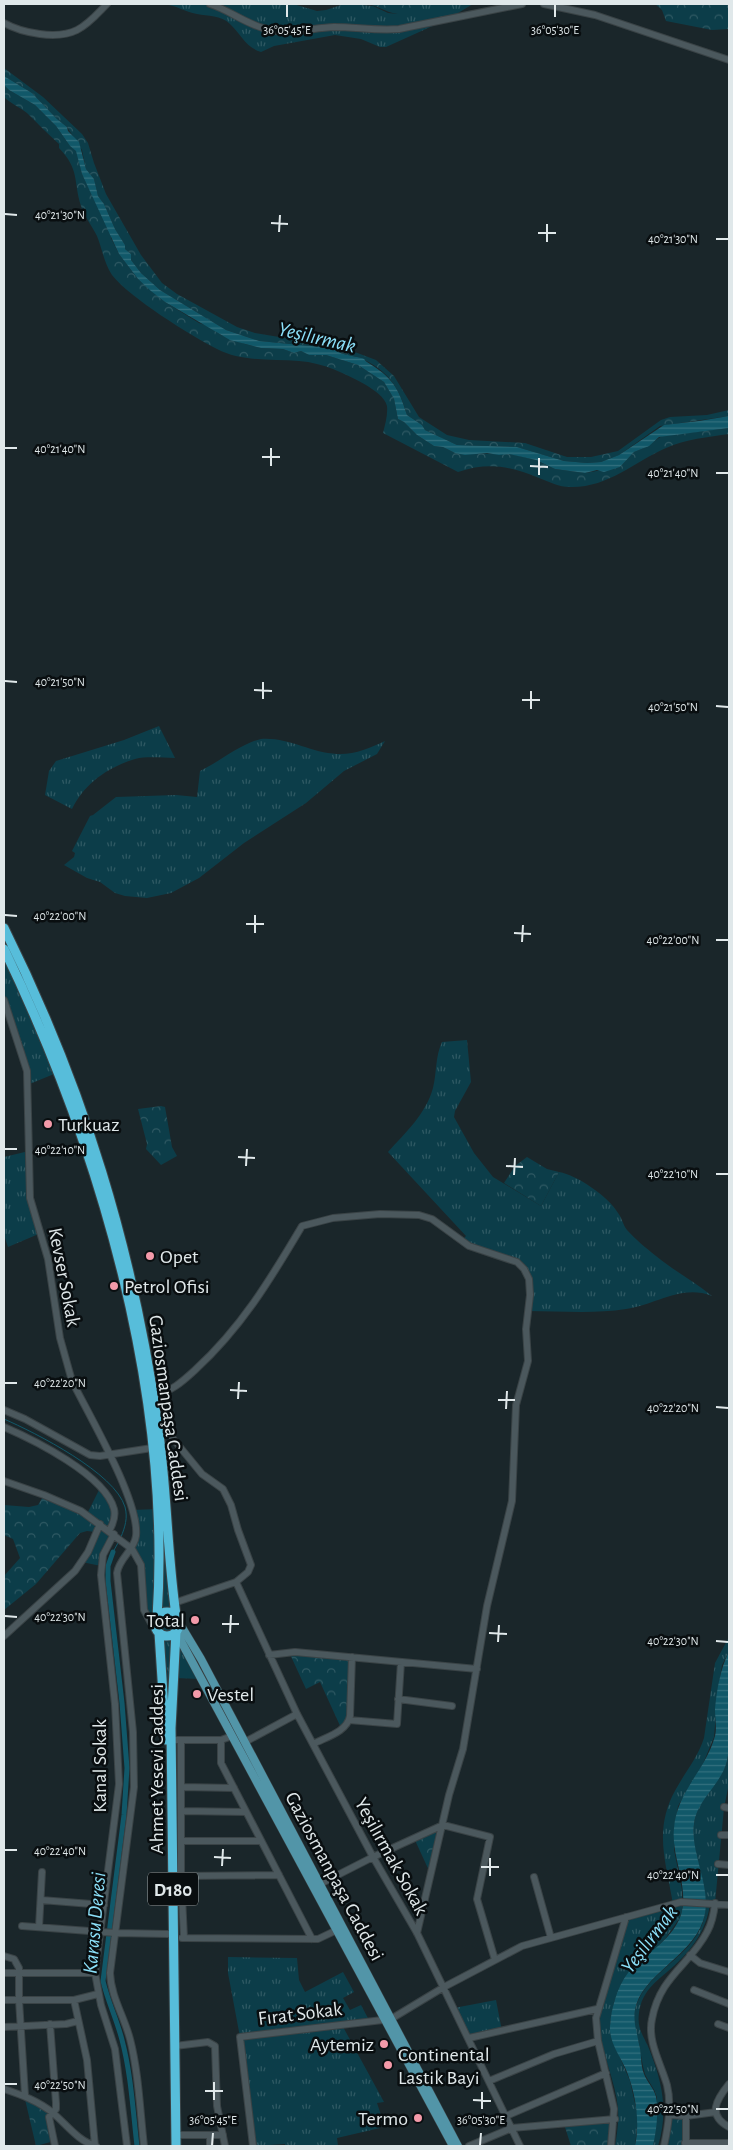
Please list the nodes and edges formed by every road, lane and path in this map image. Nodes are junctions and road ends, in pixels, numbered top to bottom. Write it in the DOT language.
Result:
graph roads {
  1 [pos="107,4"];
  2 [pos="210,4"];
  3 [pos="522,4"];
  4 [pos="544,4"];
  5 [pos="565,5"];
  6 [pos="4,23"];
  7 [pos="729,60"];
  8 [pos="4,928"];
  9 [pos="4,949"];
  10 [pos="4,1000"];
  11 [pos="153,1395"];
  12 [pos="4,1410"];
  13 [pos="4,1427"];
  14 [pos="158,1430"];
  15 [pos="152,1448"];
  16 [pos="108,1455"];
  17 [pos="4,1481"];
  18 [pos="100,1524"];
  19 [pos="113,1534"];
  20 [pos="132,1549"];
  21 [pos="236,1582"];
  22 [pos="174,1604"];
  23 [pos="156,1620"];
  24 [pos="177,1624"];
  25 [pos="159,1633"];
  26 [pos="4,1636"];
  27 [pos="269,1655"];
  28 [pos="352,1657"];
  29 [pos="401,1662"];
  30 [pos="477,1669"];
  31 [pos="398,1699"];
  32 [pos="452,1706"];
  33 [pos="297,1714"];
  34 [pos="349,1720"];
  35 [pos="232,1736"];
  36 [pos="171,1740"];
  37 [pos="181,1740"];
  38 [pos="221,1740"];
  39 [pos="245,1742"];
  40 [pos="312,1744"];
  41 [pos="181,1787"];
  42 [pos="234,1788"];
  43 [pos="181,1811"];
  44 [pos="246,1812"];
  45 [pos="443,1825"];
  46 [pos="721,1835"];
  47 [pos="729,1835"];
  48 [pos="181,1841"];
  49 [pos="261,1841"];
  50 [pos="373,1857"];
  51 [pos="718,1864"];
  52 [pos="729,1865"];
  53 [pos="42,1872"];
  54 [pos="279,1875"];
  55 [pos="181,1876"];
  56 [pos="534,1877"];
  57 [pos="320,1884"];
  58 [pos="41,1900"];
  59 [pos="715,1903"];
  60 [pos="104,1905"];
  61 [pos="729,1905"];
  62 [pos="626,1917"];
  63 [pos="22,1926"];
  64 [pos="39,1927"];
  65 [pos="339,1928"];
  66 [pos="101,1931"];
  67 [pos="116,1933"];
  68 [pos="417,1933"];
  69 [pos="171,1936"];
  70 [pos="184,1938"];
  71 [pos="551,1938"];
  72 [pos="312,1939"];
  73 [pos="690,1954"];
  74 [pos="4,1956"];
  75 [pos="495,1960"];
  76 [pos="729,1972"];
  77 [pos="20,1973"];
  78 [pos="95,1973"];
  79 [pos="4,1974"];
  80 [pos="444,1987"];
  81 [pos="694,1990"];
  82 [pos="98,1994"];
  83 [pos="4,2000"];
  84 [pos="19,2000"];
  85 [pos="74,2000"];
  86 [pos="729,2004"];
  87 [pos="597,2009"];
  88 [pos="388,2020"];
  89 [pos="78,2021"];
  90 [pos="50,2024"];
  91 [pos="718,2024"];
  92 [pos="21,2026"];
  93 [pos="4,2027"];
  94 [pos="729,2028"];
  95 [pos="469,2038"];
  96 [pos="598,2041"];
  97 [pos="175,2046"];
  98 [pos="606,2073"];
  99 [pos="489,2081"];
  100 [pos="729,2084"];
  101 [pos="4,2089"];
  102 [pos="25,2095"];
  103 [pos="716,2112"];
  104 [pos="53,2113"];
  105 [pos="669,2115"];
  106 [pos="506,2116"];
  107 [pos="686,2116"];
  108 [pos="614,2119"];
  109 [pos="729,2127"];
  110 [pos="512,2128"];
  111 [pos="176,2135"];
  112 [pos="210,2135"];
  113 [pos="223,2136"];
  114 [pos="686,2144"];
  115 [pos="727,2144"];
  116 [pos="55,2146"];
  117 [pos="96,2146"];
  118 [pos="127,2146"];
  119 [pos="144,2146"];
  120 [pos="170,2146"];
  121 [pos="176,2146"];
  122 [pos="210,2146"];
  123 [pos="225,2146"];
  124 [pos="253,2146"];
  125 [pos="452,2146"];
  126 [pos="458,2146"];
  127 [pos="469,2146"];
  128 [pos="520,2146"];
  129 [pos="611,2146"];
  130 [pos="664,2146"];
  1 -- 6 [label="street"];
  2 -- 3 [label="street"];
  4 -- 5 [label="street"];
  5 -- 7 [label="street"];
  8 -- 11 [label="highway, Gaziosmanpaşa Caddesi / D180"];
  9 -- 15 [label="highway, Gaziosmanpaşa Caddesi"];
  10 -- 16 [label="street, Kevser Sokak"];
  11 -- 14 [label="highway, Gaziosmanpaşa Caddesi / D180"];
  11 -- 30 [label="street"];
  12 -- 16 [label="street"];
  13 -- 19 [label="street, Kanal Sokak"];
  14 -- 21 [label="street"];
  14 -- 22 [label="highway, Gaziosmanpaşa Caddesi / D180"];
  15 -- 16 [label="street"];
  15 -- 23 [label="highway, Gaziosmanpaşa Caddesi"];
  16 -- 20 [label="street, Kevser Sokak"];
  17 -- 18 [label="street"];
  18 -- 19 [label="street"];
  18 -- 26 [label="street"];
  19 -- 20 [label="street"];
  19 -- 60 [label="street, Kanal Sokak"];
  20 -- 23 [label="street"];
  20 -- 67 [label="street"];
  21 -- 22 [label="street"];
  21 -- 27 [label="street, Yeşilırmak Sokak"];
  22 -- 24 [label="highway, Gaziosmanpaşa Caddesi / D180"];
  23 -- 24 [label="highway"];
  23 -- 25 [label="highway, Gaziosmanpaşa Caddesi"];
  24 -- 25 [label="highway"];
  24 -- 35 [label="main road, Gaziosmanpaşa Caddesi"];
  24 -- 36 [label="highway, Ahmet Yesevi Caddesi / D180"];
  24 -- 39 [label="main road, Gaziosmanpaşa Caddesi"];
  25 -- 69 [label="highway, Ahmet Yesevi Caddesi / D180"];
  27 -- 28 [label="street"];
  27 -- 33 [label="street, Yeşilırmak Sokak"];
  28 -- 29 [label="street"];
  28 -- 34 [label="street"];
  29 -- 30 [label="street"];
  29 -- 31 [label="street"];
  30 -- 45 [label="street"];
  31 -- 32 [label="street"];
  31 -- 34 [label="street"];
  33 -- 39 [label="street"];
  33 -- 40 [label="street, Yeşilırmak Sokak"];
  34 -- 40 [label="street"];
  35 -- 38 [label="street"];
  35 -- 65 [label="main road, Gaziosmanpaşa Caddesi"];
  36 -- 37 [label="street"];
  36 -- 69 [label="highway, Ahmet Yesevi Caddesi / D180"];
  37 -- 38 [label="street"];
  37 -- 41 [label="street"];
  38 -- 42 [label="street"];
  39 -- 57 [label="main road, Gaziosmanpaşa Caddesi"];
  40 -- 50 [label="street, Yeşilırmak Sokak"];
  41 -- 42 [label="street"];
  41 -- 43 [label="street"];
  42 -- 44 [label="street"];
  43 -- 44 [label="street"];
  43 -- 48 [label="street"];
  44 -- 49 [label="street"];
  45 -- 50 [label="street"];
  45 -- 68 [label="street"];
  45 -- 75 [label="street"];
  46 -- 47 [label="street"];
  48 -- 49 [label="street"];
  48 -- 55 [label="street"];
  49 -- 54 [label="street"];
  50 -- 57 [label="street"];
  50 -- 68 [label="street, Yeşilırmak Sokak"];
  51 -- 52 [label="street"];
  53 -- 58 [label="street"];
  54 -- 55 [label="street"];
  54 -- 72 [label="street"];
  55 -- 70 [label="street"];
  56 -- 71 [label="street"];
  57 -- 65 [label="main road, Gaziosmanpaşa Caddesi"];
  58 -- 60 [label="street"];
  58 -- 64 [label="street"];
  59 -- 61 [label="street"];
  59 -- 62 [label="street"];
  59 -- 73 [label="street"];
  60 -- 66 [label="street, Kanal Sokak"];
  62 -- 71 [label="street"];
  62 -- 87 [label="street"];
  63 -- 64 [label="street"];
  64 -- 66 [label="street"];
  65 -- 72 [label="street"];
  65 -- 88 [label="main road, Gaziosmanpaşa Caddesi"];
  66 -- 67 [label="street"];
  66 -- 78 [label="street, Kanal Sokak"];
  67 -- 69 [label="street"];
  67 -- 119 [label="street"];
  68 -- 80 [label="street, Yeşilırmak Sokak"];
  69 -- 70 [label="street"];
  69 -- 97 [label="highway, Ahmet Yesevi Caddesi / D180"];
  69 -- 120 [label="highway, Ahmet Yesevi Caddesi / D180"];
  70 -- 72 [label="street"];
  71 -- 75 [label="street"];
  73 -- 76 [label="street"];
  73 -- 105 [label="street"];
  74 -- 77 [label="street"];
  75 -- 80 [label="street"];
  77 -- 78 [label="street"];
  77 -- 79 [label="street"];
  77 -- 84 [label="street"];
  78 -- 82 [label="street, Kanal Sokak"];
  80 -- 88 [label="street"];
  80 -- 95 [label="street, Yeşilırmak Sokak"];
  81 -- 86 [label="street"];
  82 -- 85 [label="street"];
  82 -- 118 [label="street, Kanal Sokak"];
  83 -- 84 [label="street"];
  84 -- 85 [label="street"];
  84 -- 92 [label="street"];
  85 -- 89 [label="street"];
  87 -- 95 [label="street"];
  87 -- 96 [label="street"];
  88 -- 124 [label="street, Fırat Sokak"];
  88 -- 125 [label="main road, Gaziosmanpaşa Caddesi"];
  88 -- 126 [label="main road, Gaziosmanpaşa Caddesi"];
  89 -- 90 [label="street"];
  89 -- 117 [label="street"];
  90 -- 92 [label="street"];
  90 -- 104 [label="street"];
  91 -- 94 [label="street"];
  92 -- 93 [label="street"];
  92 -- 102 [label="street"];
  95 -- 99 [label="street, Yeşilırmak Sokak"];
  96 -- 98 [label="street"];
  96 -- 99 [label="street"];
  97 -- 111 [label="highway, Ahmet Yesevi Caddesi / D180"];
  97 -- 113 [label="street"];
  98 -- 106 [label="street"];
  98 -- 108 [label="street"];
  99 -- 106 [label="street, Yeşilırmak Sokak"];
  100 -- 103 [label="street"];
  101 -- 102 [label="street"];
  102 -- 104 [label="street"];
  103 -- 107 [label="street"];
  103 -- 109 [label="street"];
  104 -- 116 [label="street"];
  104 -- 117 [label="street"];
  105 -- 107 [label="street"];
  105 -- 130 [label="street"];
  106 -- 110 [label="street, Yeşilırmak Sokak"];
  107 -- 114 [label="street"];
  108 -- 110 [label="street"];
  108 -- 129 [label="street"];
  110 -- 127 [label="street"];
  110 -- 128 [label="street, Yeşilırmak Sokak"];
  111 -- 112 [label="street"];
  111 -- 121 [label="highway, Ahmet Yesevi Caddesi / D180"];
  112 -- 113 [label="street"];
  112 -- 122 [label="street"];
  113 -- 123 [label="street"];
  114 -- 115 [label="street"];
}
